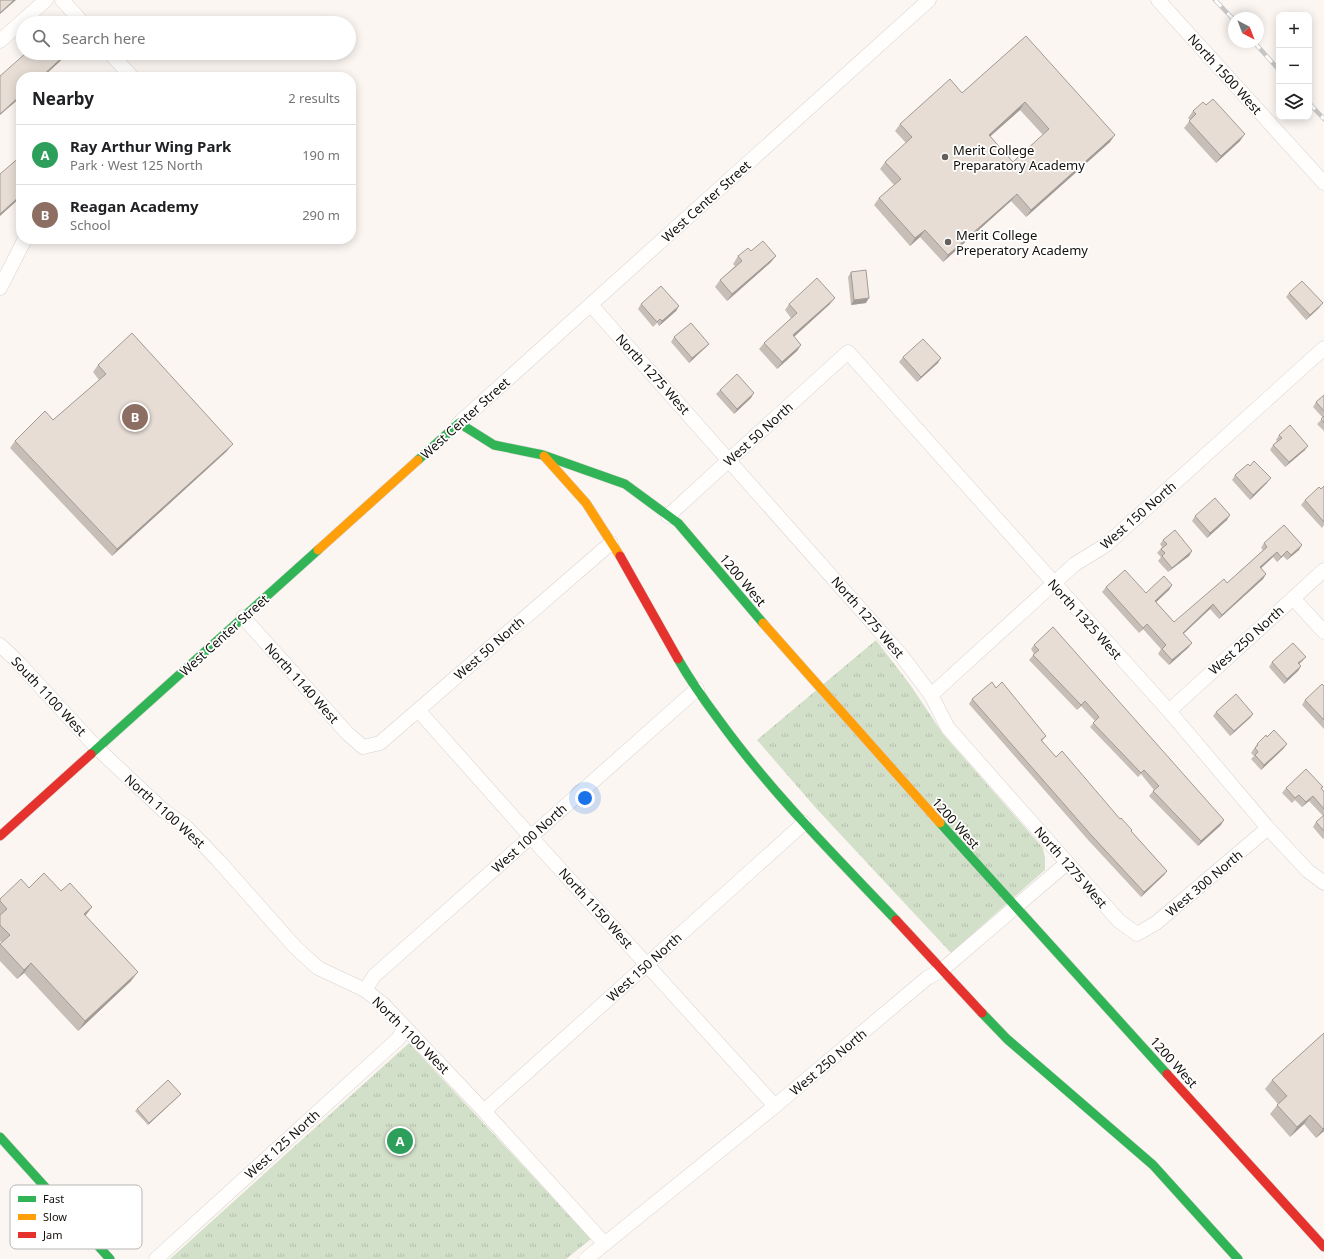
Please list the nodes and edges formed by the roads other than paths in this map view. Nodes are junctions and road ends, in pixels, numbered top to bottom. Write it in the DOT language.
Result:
graph roads {
  1 [pos="46,0"];
  2 [pos="62,0"];
  3 [pos="930,0"];
  4 [pos="1158,0"];
  5 [pos="28,16"];
  6 [pos="77,16"];
  7 [pos="16,27"];
  8 [pos="0,41"];
  9 [pos="116,60"];
  10 [pos="127,72"];
  11 [pos="1324,183"];
  12 [pos="22,244"];
  13 [pos="0,288"];
  14 [pos="591,305"];
  15 [pos="1324,348"];
  16 [pos="848,352"];
  17 [pos="459,423"];
  18 [pos="543,456"];
  19 [pos="729,460"];
  20 [pos="668,516"];
  21 [pos="611,543"];
  22 [pos="1324,570"];
  23 [pos="1054,583"];
  24 [pos="1293,598"];
  25 [pos="243,617"];
  26 [pos="1324,632"];
  27 [pos="0,646"];
  28 [pos="697,689"];
  29 [pos="931,695"];
  30 [pos="418,710"];
  31 [pos="1169,710"];
  32 [pos="363,747"];
  33 [pos="97,748"];
  34 [pos="804,824"];
  35 [pos="1268,828"];
  36 [pos="0,836"];
  37 [pos="530,836"];
  38 [pos="1067,863"];
  39 [pos="1324,883"];
  40 [pos="1016,906"];
  41 [pos="1137,934"];
  42 [pos="647,964"];
  43 [pos="942,970"];
  44 [pos="365,990"];
  45 [pos="405,1027"];
  46 [pos="775,1106"];
  47 [pos="484,1111"];
  48 [pos="0,1137"];
  49 [pos="43,1185"];
  50 [pos="605,1244"];
  51 [pos="1324,1248"];
  52 [pos="101,1249"];
  53 [pos="110,1259"];
  54 [pos="156,1259"];
  55 [pos="586,1259"];
  56 [pos="1238,1259"];
  1 -- 5 [label="street"];
  2 -- 6 [label="street"];
  3 -- 14 [label="street, West Center Street"];
  4 -- 11 [label="street, North 1500 West"];
  7 -- 8 [label="street"];
  9 -- 10 [label="street"];
  12 -- 13 [label="street"];
  14 -- 17 [label="street, West Center Street"];
  14 -- 19 [label="street, North 1275 West"];
  15 -- 23 [label="street, West 150 North"];
  16 -- 19 [label="street, West 50 North"];
  16 -- 23 [label="street, North 1325 West"];
  17 -- 18 [label="street, 1200 West"];
  17 -- 25 [label="street, West Center Street"];
  18 -- 20 [label="street, 1200 West"];
  18 -- 21 [label="street"];
  19 -- 20 [label="street, West 50 North"];
  19 -- 29 [label="street, North 1275 West"];
  20 -- 40 [label="street, 1200 West"];
  21 -- 28 [label="street"];
  21 -- 30 [label="street, West 50 North"];
  22 -- 24 [label="street, West 250 North"];
  23 -- 29 [label="street, West 150 North"];
  23 -- 31 [label="street, North 1325 West"];
  24 -- 26 [label="street"];
  24 -- 31 [label="street, West 250 North"];
  25 -- 32 [label="street, North 1140 West"];
  25 -- 33 [label="street, West Center Street"];
  27 -- 33 [label="street, South 1100 West"];
  28 -- 34 [label="street"];
  28 -- 37 [label="street, West 100 North"];
  29 -- 38 [label="street, North 1275 West"];
  30 -- 32 [label="street, West 50 North"];
  30 -- 37 [label="street, North 1150 West"];
  31 -- 35 [label="street, North 1325 West"];
  33 -- 36 [label="street, West Center Street"];
  33 -- 44 [label="street, North 1100 West"];
  34 -- 42 [label="street, West 150 North"];
  34 -- 43 [label="street"];
  35 -- 39 [label="street, North 1325 West"];
  35 -- 41 [label="street, West 300 North"];
  37 -- 42 [label="street, North 1150 West"];
  37 -- 44 [label="street, West 100 North"];
  38 -- 40 [label="street, West 250 North"];
  38 -- 41 [label="street, North 1275 West"];
  40 -- 43 [label="street, West 250 North"];
  40 -- 51 [label="street, 1200 West"];
  42 -- 46 [label="street, North 1150 West"];
  42 -- 47 [label="street, West 150 North"];
  43 -- 46 [label="street, West 250 North"];
  43 -- 56 [label="street"];
  44 -- 45 [label="street, North 1100 West"];
  45 -- 47 [label="street, North 1100 West"];
  45 -- 54 [label="street, West 125 North"];
  46 -- 50 [label="street, West 250 North"];
  47 -- 50 [label="street, North 1100 West"];
  48 -- 49 [label="street"];
  50 -- 55 [label="street, West 250 North"];
  52 -- 53 [label="street"];
}
